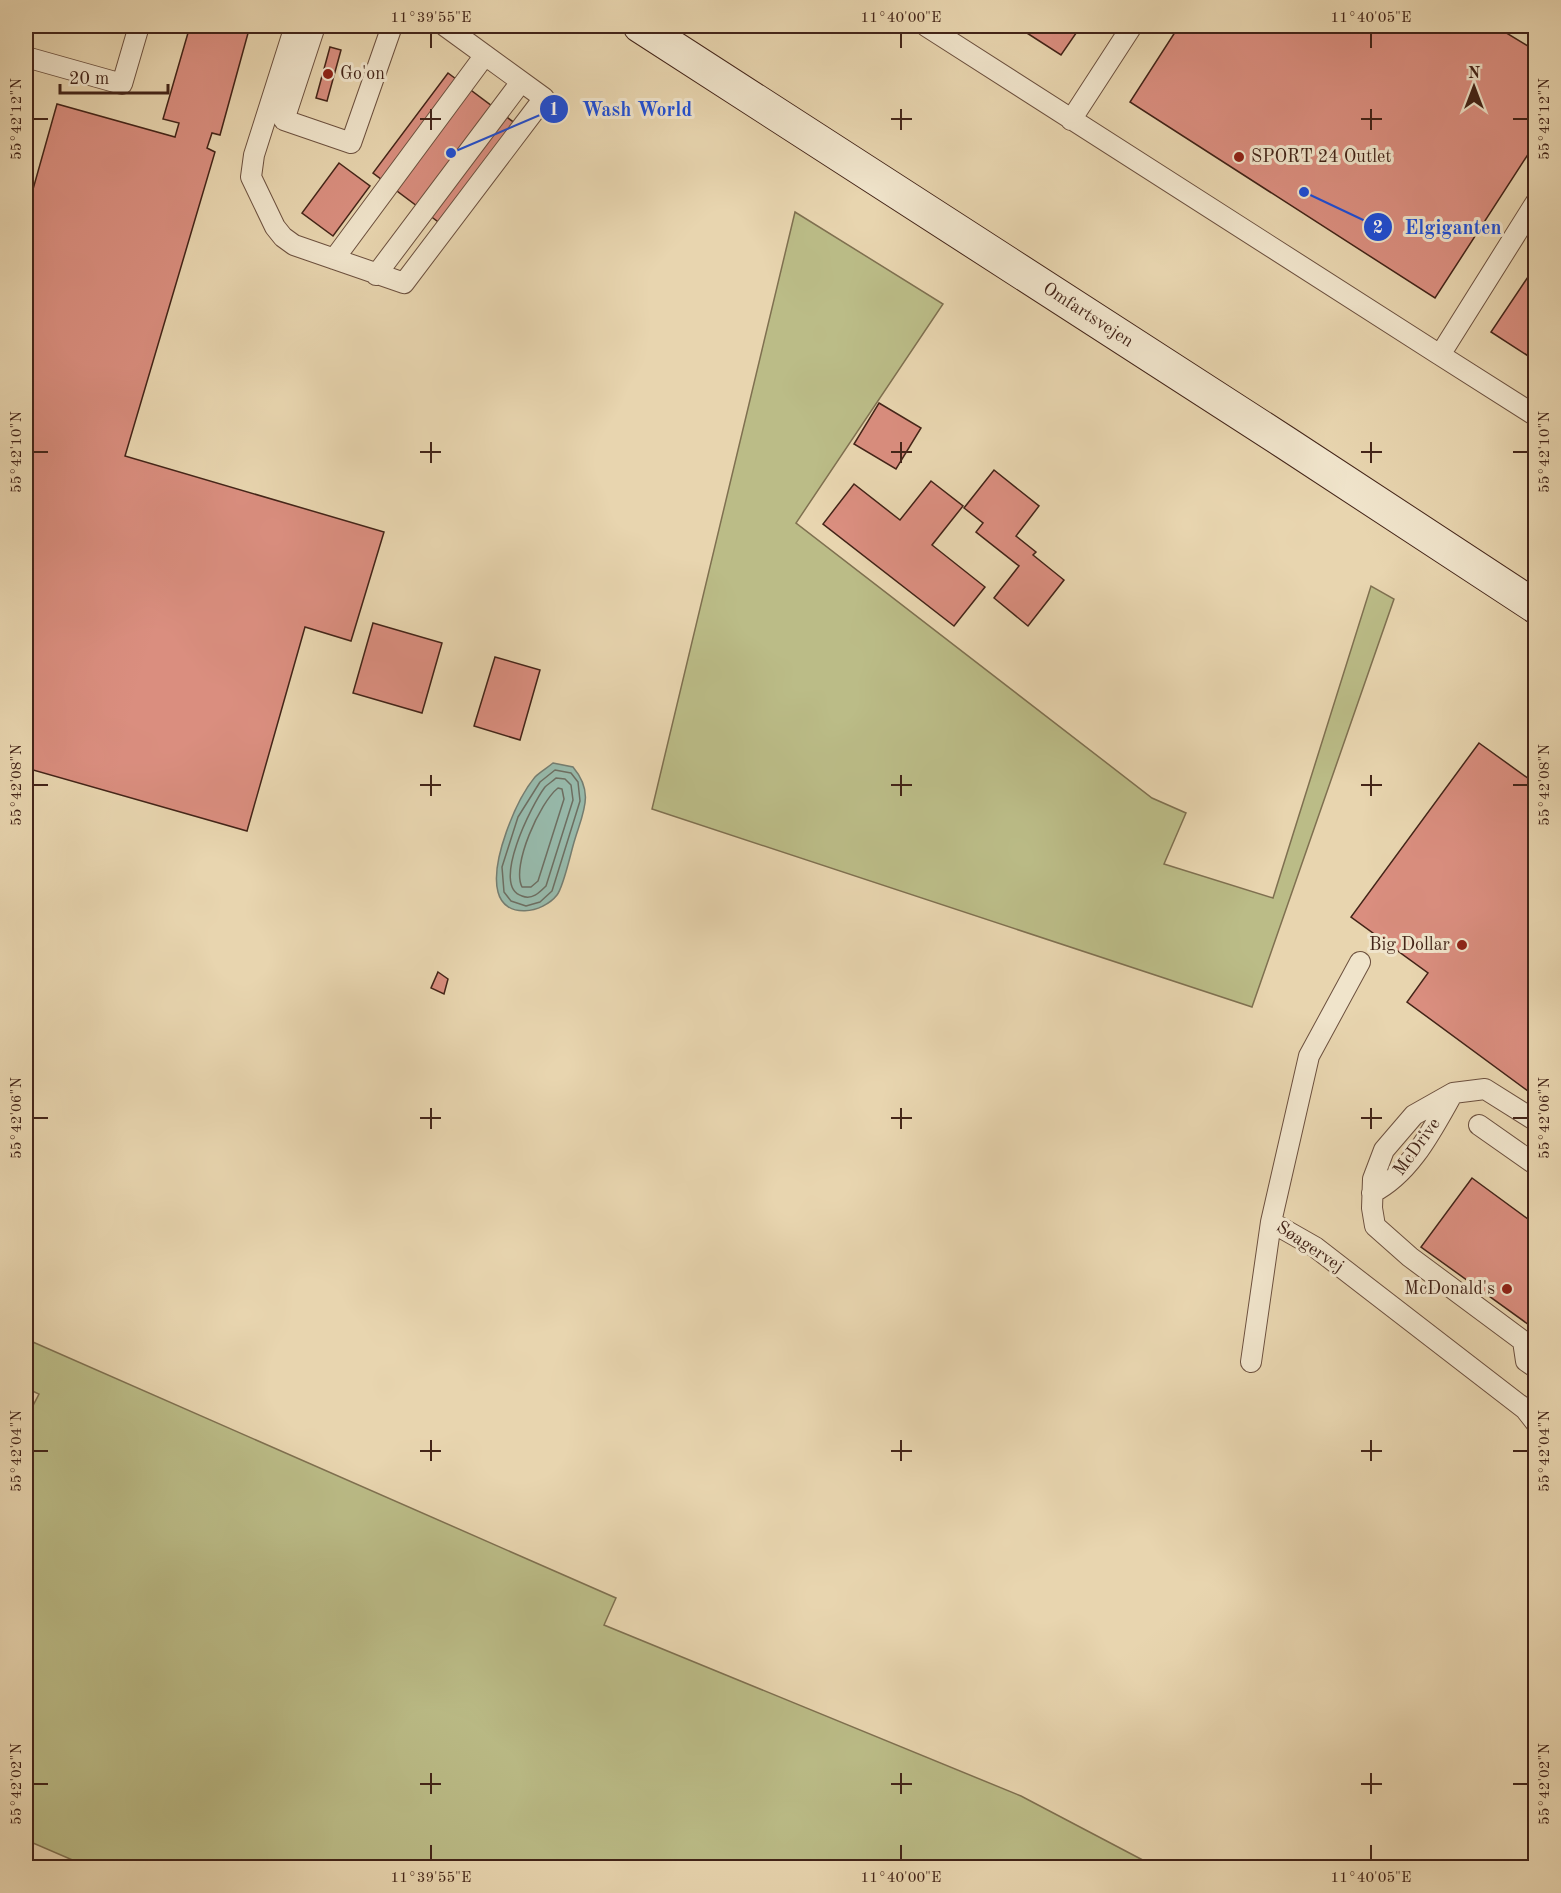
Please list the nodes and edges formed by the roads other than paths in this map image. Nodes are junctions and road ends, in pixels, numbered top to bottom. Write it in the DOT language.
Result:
graph roads {
  1 [pos="138,26"];
  2 [pos="295,26"];
  3 [pos="315,26"];
  4 [pos="392,26"];
  5 [pos="445,26"];
  6 [pos="640,26"];
  7 [pos="926,26"];
  8 [pos="1132,26"];
  9 [pos="485,55"];
  10 [pos="26,57"];
  11 [pos="521,82"];
  12 [pos="1071,120"];
  13 [pos="1536,202"];
  14 [pos="334,259"];
  15 [pos="376,275"];
  16 [pos="1440,355"];
  17 [pos="1536,416"];
  18 [pos="1536,607"];
  19 [pos="1360,962"];
  20 [pos="1453,1093"];
  21 [pos="1536,1121"];
  22 [pos="1479,1125"];
  23 [pos="1536,1165"];
  24 [pos="1372,1193"];
  25 [pos="1271,1221"];
  26 [pos="1251,1362"];
  27 [pos="1536,1368"];
  28 [pos="1536,1423"];
  1 -- 10 [label="lane"];
  2 -- 14 [label="lane"];
  3 -- 4 [label="lane"];
  5 -- 9 [label="lane"];
  6 -- 18 [label="main road, Omfartsvejen"];
  7 -- 12 [label="lane"];
  8 -- 12 [label="lane"];
  9 -- 11 [label="lane"];
  9 -- 14 [label="lane"];
  11 -- 15 [label="lane"];
  11 -- 15 [label="lane"];
  12 -- 16 [label="lane"];
  13 -- 16 [label="lane"];
  14 -- 15 [label="lane"];
  16 -- 17 [label="lane"];
  19 -- 25 [label="lane, Søagervej"];
  20 -- 21 [label="lane, McDrive"];
  20 -- 24 [label="lane, McDrive"];
  20 -- 24 [label="lane, McDrive"];
  22 -- 23 [label="lane"];
  24 -- 27 [label="lane, McDrive"];
  25 -- 26 [label="lane"];
  25 -- 28 [label="lane, Søagervej"];
}
